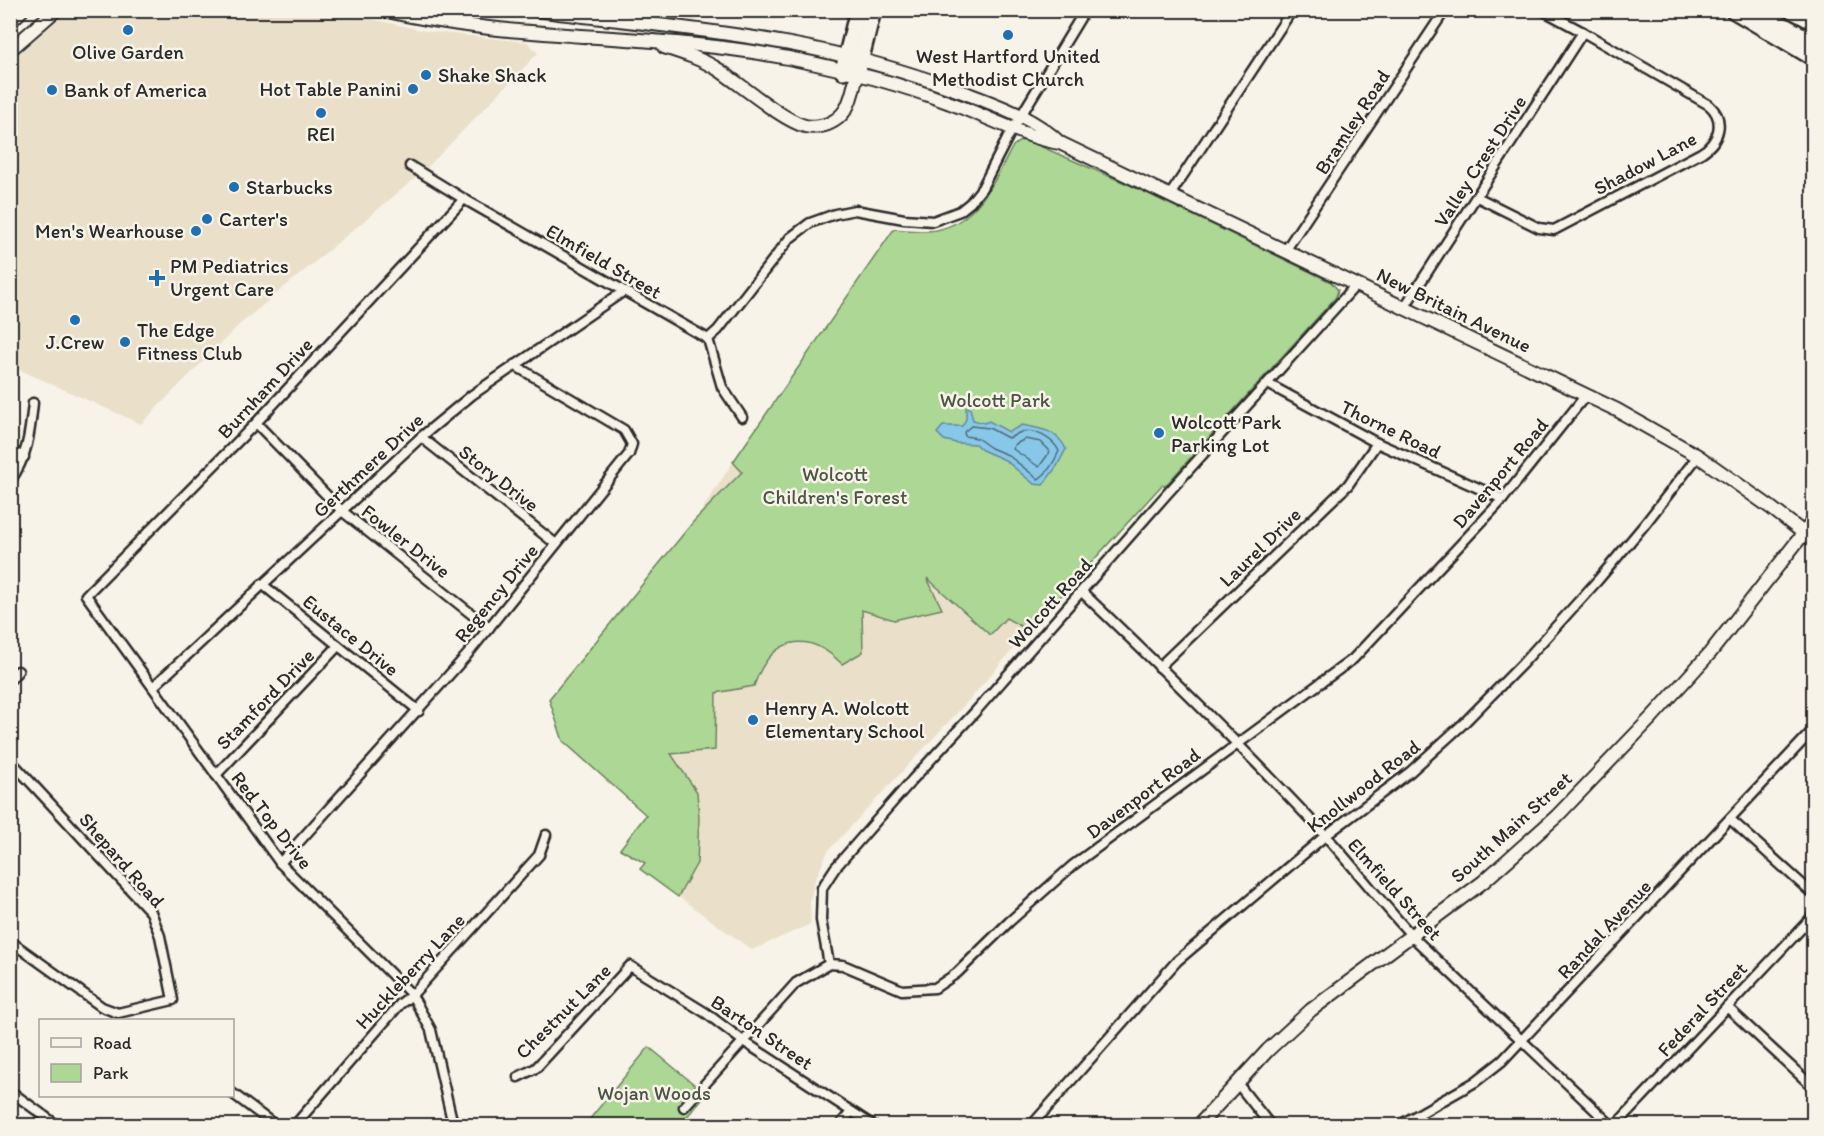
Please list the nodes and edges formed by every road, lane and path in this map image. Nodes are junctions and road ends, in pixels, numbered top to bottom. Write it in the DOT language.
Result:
graph roads {
  1 [pos="22,10"];
  2 [pos="56,10"];
  3 [pos="383,10"];
  4 [pos="536,10"];
  5 [pos="858,10"];
  6 [pos="873,10"];
  7 [pos="1085,10"];
  8 [pos="1292,10"];
  9 [pos="1445,10"];
  10 [pos="1542,10"];
  11 [pos="1733,10"];
  12 [pos="1755,10"];
  13 [pos="402,13"];
  14 [pos="417,14"];
  15 [pos="42,16"];
  16 [pos="10,22"];
  17 [pos="1583,32"];
  18 [pos="643,40"];
  19 [pos="1814,42"];
  20 [pos="10,50"];
  21 [pos="1814,58"];
  22 [pos="852,65"];
  23 [pos="1017,122"];
  24 [pos="410,166"];
  25 [pos="1170,195"];
  26 [pos="1477,197"];
  27 [pos="464,199"];
  28 [pos="1286,251"];
  29 [pos="1356,285"];
  30 [pos="624,291"];
  31 [pos="1404,308"];
  32 [pos="708,339"];
  33 [pos="514,365"];
  34 [pos="1268,384"];
  35 [pos="1587,395"];
  36 [pos="33,403"];
  37 [pos="741,417"];
  38 [pos="256,423"];
  39 [pos="421,437"];
  40 [pos="1377,443"];
  41 [pos="10,450"];
  42 [pos="1698,456"];
  43 [pos="24,457"];
  44 [pos="10,481"];
  45 [pos="1503,499"];
  46 [pos="342,511"];
  47 [pos="1814,520"];
  48 [pos="1803,533"];
  49 [pos="1814,542"];
  50 [pos="556,544"];
  51 [pos="262,584"];
  52 [pos="1082,592"];
  53 [pos="86,595"];
  54 [pos="489,628"];
  55 [pos="338,646"];
  56 [pos="1159,667"];
  57 [pos="18,671"];
  58 [pos="10,680"];
  59 [pos="153,687"];
  60 [pos="419,711"];
  61 [pos="1814,729"];
  62 [pos="1237,744"];
  63 [pos="10,760"];
  64 [pos="216,775"];
  65 [pos="1730,819"];
  66 [pos="546,836"];
  67 [pos="1325,836"];
  68 [pos="280,863"];
  69 [pos="1814,895"];
  70 [pos="1814,915"];
  71 [pos="1411,936"];
  72 [pos="10,941"];
  73 [pos="829,964"];
  74 [pos="630,966"];
  75 [pos="412,995"];
  76 [pos="1727,1007"];
  77 [pos="1522,1040"];
  78 [pos="743,1041"];
  79 [pos="518,1077"];
  80 [pos="1237,1083"];
  81 [pos="1814,1088"];
  82 [pos="10,1091"];
  83 [pos="234,1094"];
  84 [pos="684,1107"];
  85 [pos="851,1112"];
  86 [pos="58,1125"];
  87 [pos="276,1125"];
  88 [pos="294,1125"];
  89 [pos="456,1125"];
  90 [pos="839,1125"];
  91 [pos="874,1125"];
  92 [pos="1031,1125"];
  93 [pos="1198,1125"];
  94 [pos="1271,1125"];
  95 [pos="1398,1125"];
  96 [pos="1613,1125"];
  1 -- 16 [label="main road"];
  2 -- 15 [label="main road"];
  3 -- 13 [label="main road, New Britain Avenue"];
  4 -- 22 [label="main road, New Britain Avenue"];
  5 -- 22 [label="highway"];
  6 -- 22 [label="highway"];
  7 -- 23 [label="street"];
  8 -- 25 [label="street"];
  9 -- 28 [label="street, Bramley Road"];
  10 -- 17 [label="street, Shadow Lane"];
  11 -- 21 [label="highway"];
  12 -- 19 [label="highway"];
  13 -- 14 [label="main road, New Britain Avenue"];
  14 -- 18 [label="main road, New Britain Avenue"];
  15 -- 20 [label="main road"];
  17 -- 26 [label="street, Valley Crest Drive"];
  17 -- 26 [label="street, Shadow Lane"];
  18 -- 22 [label="main road, New Britain Avenue"];
  18 -- 22 [label="main road"];
  22 -- 23 [label="main road, New Britain Avenue"];
  23 -- 25 [label="main road, New Britain Avenue"];
  23 -- 32 [label="street"];
  24 -- 27 [label="street, Elmfield Street"];
  25 -- 28 [label="main road, New Britain Avenue"];
  26 -- 31 [label="street, Valley Crest Drive"];
  27 -- 30 [label="street, Elmfield Street"];
  27 -- 38 [label="street, Burnham Drive"];
  28 -- 29 [label="main road, New Britain Avenue"];
  29 -- 31 [label="main road, New Britain Avenue"];
  29 -- 34 [label="street, Wolcott Road"];
  30 -- 32 [label="street, Elmfield Street"];
  30 -- 33 [label="street, Gerthmere Drive"];
  31 -- 35 [label="main road, New Britain Avenue"];
  32 -- 37 [label="street"];
  33 -- 39 [label="street, Gerthmere Drive"];
  33 -- 50 [label="street, Regency Drive"];
  34 -- 40 [label="street, Thorne Road"];
  34 -- 52 [label="street, Wolcott Road"];
  35 -- 42 [label="main road, New Britain Avenue"];
  35 -- 45 [label="street, Davenport Road"];
  36 -- 43 [label="street"];
  38 -- 46 [label="street, Fowler Drive"];
  38 -- 53 [label="street, Burnham Drive"];
  39 -- 46 [label="street, Gerthmere Drive"];
  39 -- 50 [label="street, Story Drive"];
  40 -- 45 [label="street, Thorne Road"];
  40 -- 56 [label="street, Laurel Drive"];
  41 -- 43 [label="street"];
  42 -- 48 [label="main road, New Britain Avenue"];
  42 -- 67 [label="street, Knollwood Road"];
  43 -- 44 [label="street"];
  45 -- 62 [label="street, Davenport Road"];
  46 -- 51 [label="street, Gerthmere Drive"];
  46 -- 54 [label="street, Fowler Drive"];
  47 -- 48 [label="main road, South Main Street"];
  48 -- 49 [label="main road, New Britain Avenue"];
  48 -- 71 [label="main road, South Main Street"];
  50 -- 54 [label="street, Regency Drive"];
  51 -- 55 [label="street, Eustace Drive"];
  51 -- 59 [label="street, Gerthmere Drive"];
  52 -- 56 [label="street, Elmfield Street"];
  52 -- 73 [label="street, Wolcott Road"];
  53 -- 59 [label="street, Red Top Drive"];
  54 -- 60 [label="street, Regency Drive"];
  55 -- 60 [label="street, Eustace Drive"];
  55 -- 64 [label="street, Stamford Drive"];
  56 -- 62 [label="street, Elmfield Street"];
  57 -- 58 [label="street"];
  59 -- 64 [label="street, Red Top Drive"];
  60 -- 68 [label="street, Regency Drive"];
  61 -- 65 [label="street, Randal Avenue"];
  62 -- 67 [label="street, Elmfield Street"];
  62 -- 73 [label="street, Davenport Road"];
  63 -- 72 [label="street, Shepard Road"];
  64 -- 68 [label="street, Red Top Drive"];
  65 -- 69 [label="street"];
  65 -- 77 [label="street, Randal Avenue"];
  66 -- 75 [label="street, Huckleberry Lane"];
  67 -- 71 [label="street, Elmfield Street"];
  67 -- 92 [label="street, Knollwood Road"];
  68 -- 75 [label="street, Red Top Drive"];
  70 -- 76 [label="street, Federal Street"];
  71 -- 77 [label="street, Elmfield Street"];
  71 -- 80 [label="main road, South Main Street"];
  73 -- 78 [label="street"];
  74 -- 78 [label="street, Barton Street"];
  74 -- 79 [label="street, Chestnut Lane"];
  75 -- 88 [label="street, Huckleberry Lane"];
  75 -- 89 [label="street, Red Top Drive"];
  76 -- 81 [label="street"];
  76 -- 96 [label="street, Federal Street"];
  77 -- 95 [label="street, Randal Avenue"];
  77 -- 96 [label="street, Elmfield Street"];
  78 -- 84 [label="street"];
  78 -- 85 [label="street, Barton Street"];
  80 -- 93 [label="main road, South Main Street"];
  80 -- 94 [label="street"];
  82 -- 86 [label="street"];
  83 -- 87 [label="street"];
  85 -- 90 [label="street"];
  85 -- 91 [label="street, Barton Street"];
}
